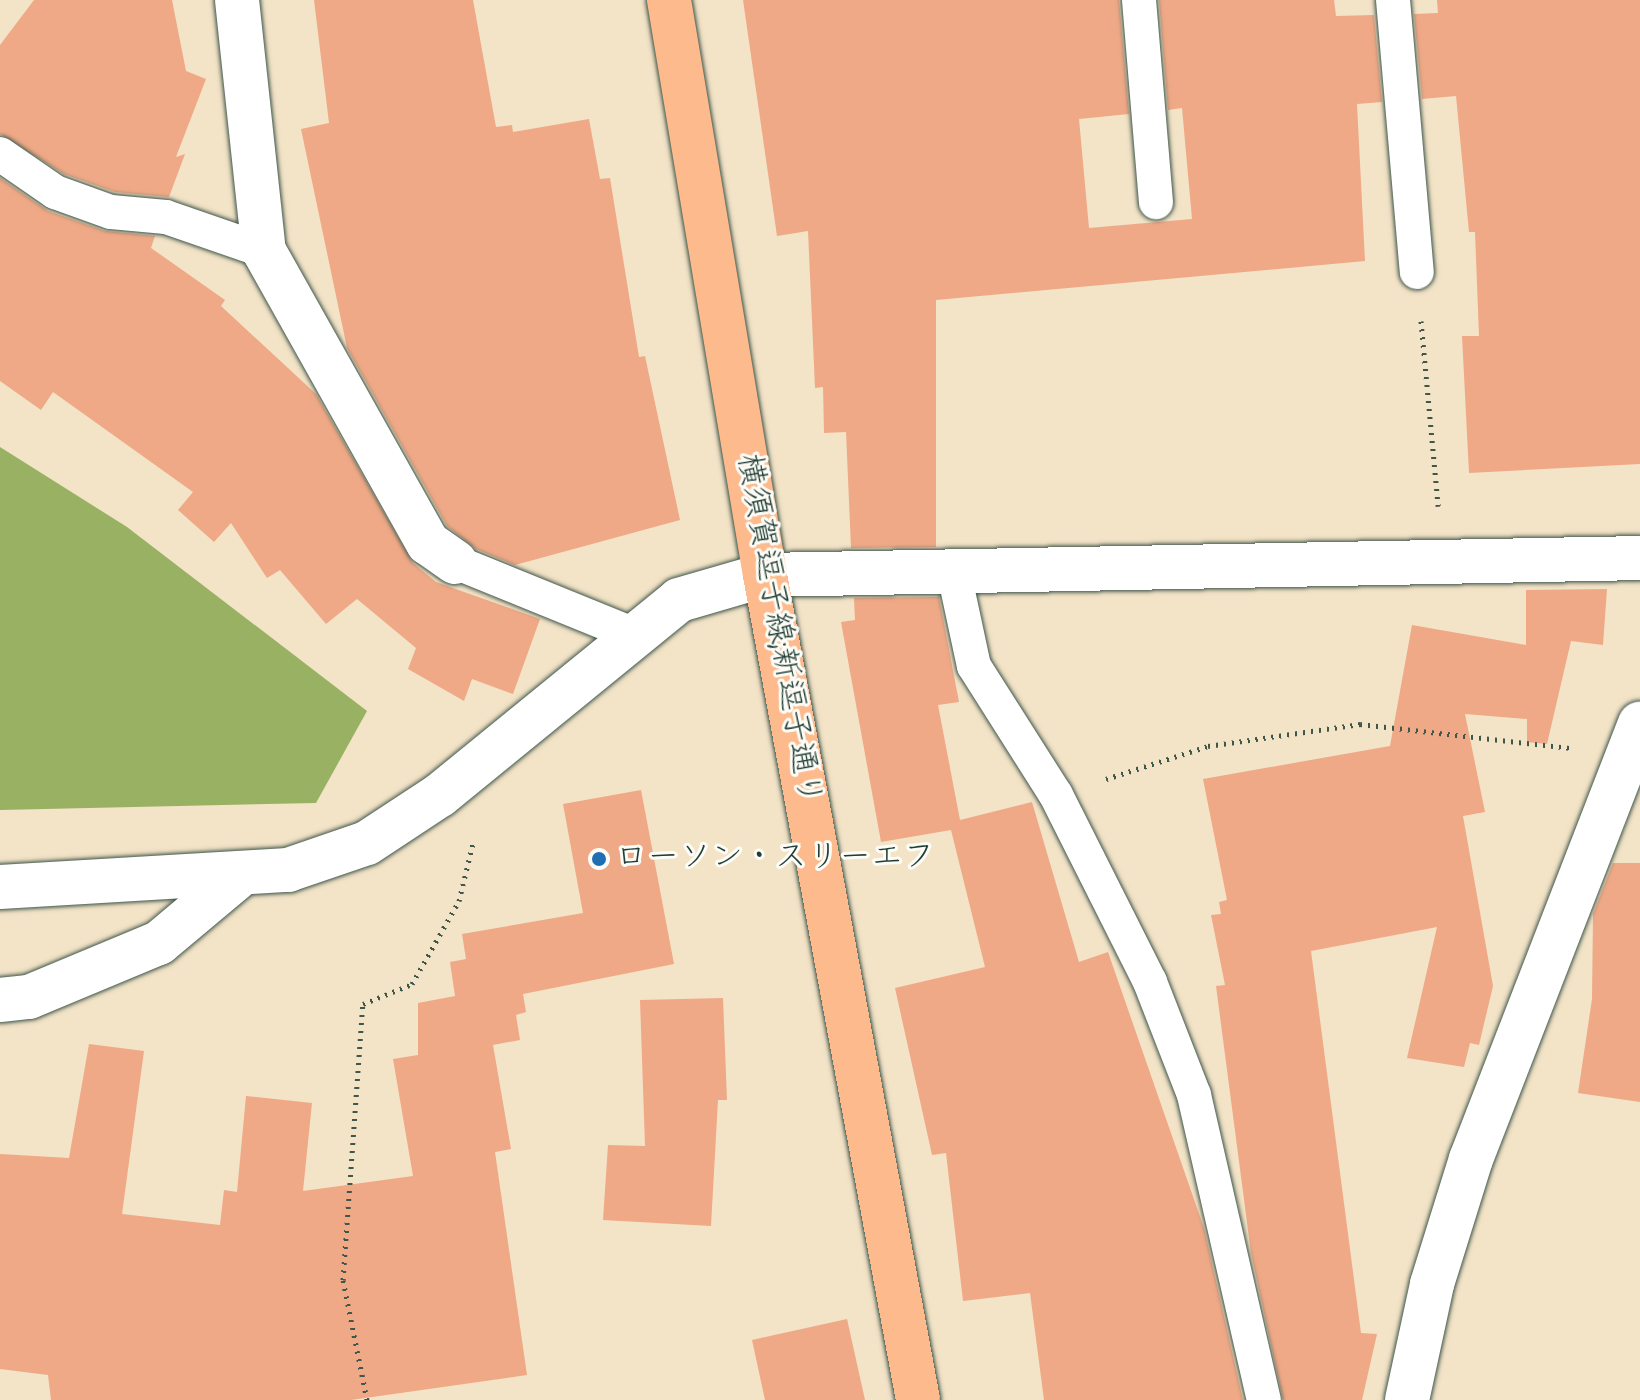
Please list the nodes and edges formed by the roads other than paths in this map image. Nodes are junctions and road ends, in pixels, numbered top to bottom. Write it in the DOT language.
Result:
graph roads {
  1 [pos="237,0"];
  2 [pos="669,0"];
  3 [pos="1139,0"];
  4 [pos="1393,0"];
  5 [pos="0,154"];
  6 [pos="1156,202"];
  7 [pos="264,251"];
  8 [pos="1417,272"];
  9 [pos="1640,558"];
  10 [pos="455,562"];
  11 [pos="954,573"];
  12 [pos="765,575"];
  13 [pos="632,634"];
  14 [pos="1636,744"];
  15 [pos="240,875"];
  16 [pos="0,887"];
  17 [pos="0,1000"];
  18 [pos="918,1400"];
  19 [pos="1264,1400"];
  20 [pos="1407,1400"];
  1 -- 7 [label="street"];
  2 -- 12 [label="main road, 横須賀逗子線;新逗子通り"];
  3 -- 6 [label="lane"];
  4 -- 8 [label="lane"];
  5 -- 7 [label="lane"];
  7 -- 10 [label="street"];
  9 -- 11 [label="street"];
  10 -- 13 [label="lane"];
  11 -- 12 [label="street"];
  11 -- 19 [label="lane"];
  12 -- 13 [label="street"];
  12 -- 18 [label="main road, 横須賀逗子線;新逗子通り"];
  13 -- 15 [label="street"];
  14 -- 20 [label="street"];
  15 -- 16 [label="street"];
  15 -- 17 [label="street"];
}
